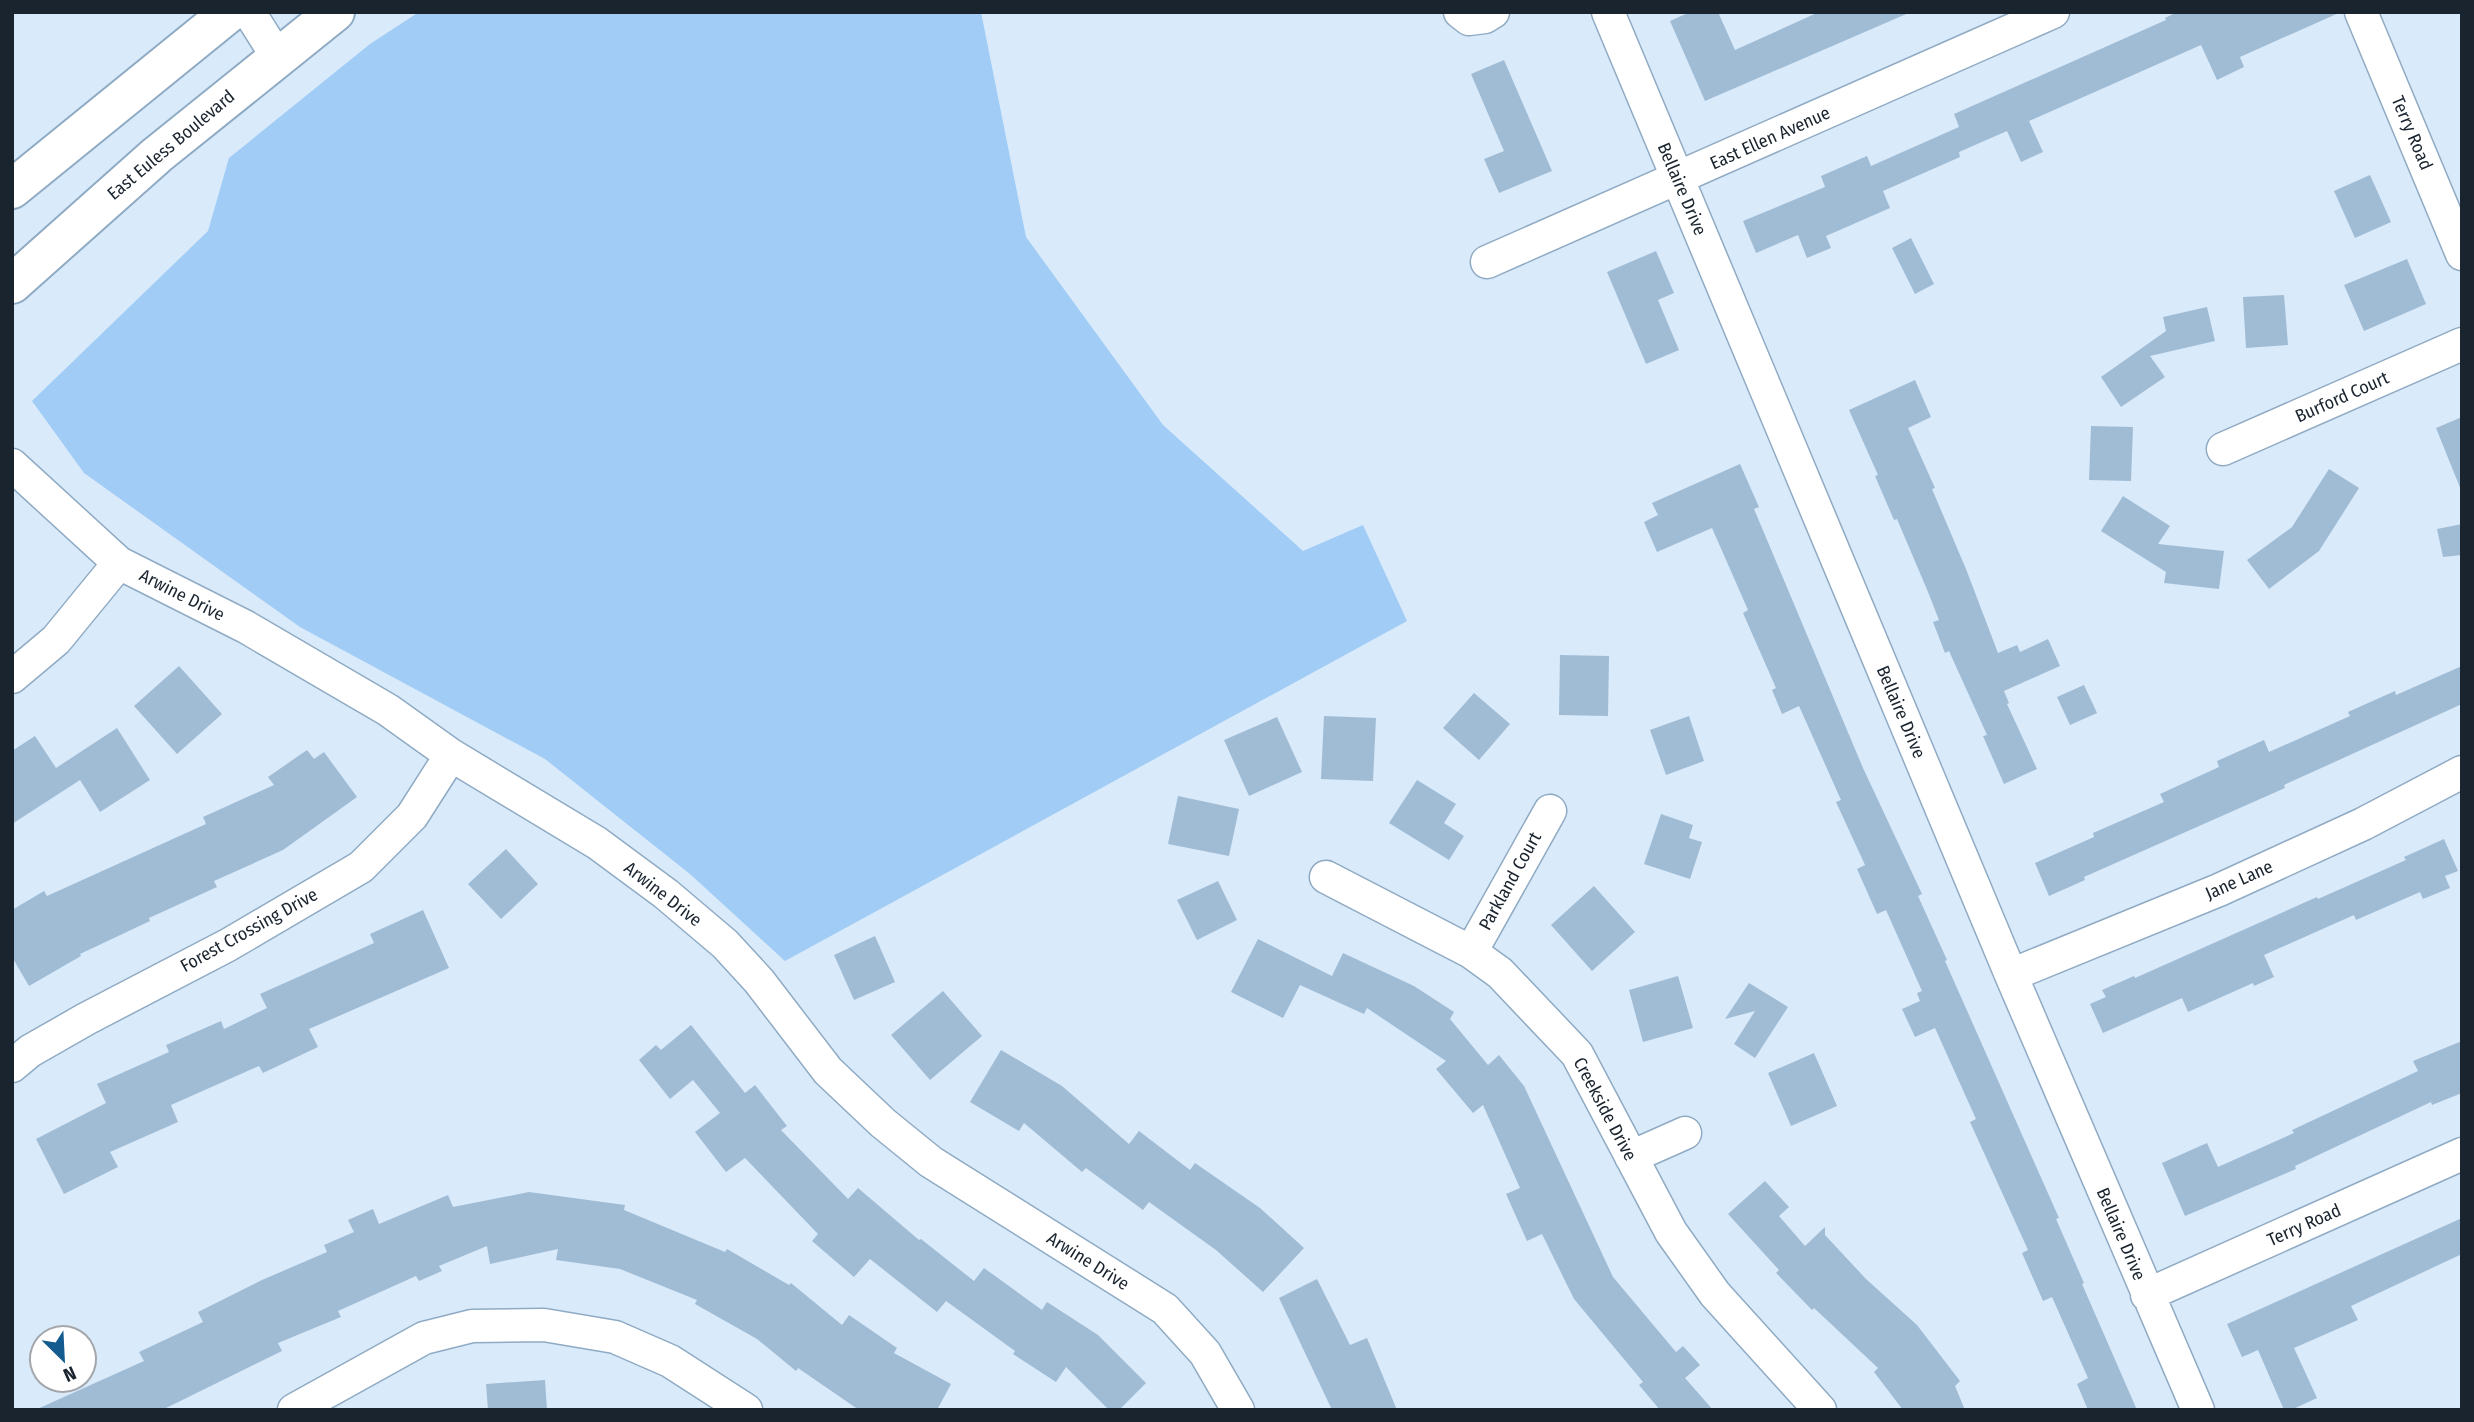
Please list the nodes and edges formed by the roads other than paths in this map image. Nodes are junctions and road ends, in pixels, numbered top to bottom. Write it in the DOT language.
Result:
graph roads {
  1 [pos="230,12"];
  2 [pos="249,12"];
  3 [pos="335,12"];
  4 [pos="1460,12"];
  5 [pos="1493,12"];
  6 [pos="1608,12"];
  7 [pos="2053,12"];
  8 [pos="2361,12"];
  9 [pos="278,58"];
  10 [pos="1678,179"];
  11 [pos="12,189"];
  12 [pos="2462,254"];
  13 [pos="1487,262"];
  14 [pos="12,284"];
  15 [pos="2462,344"];
  16 [pos="2223,449"];
  17 [pos="12,465"];
  18 [pos="119,563"];
  19 [pos="12,677"];
  20 [pos="451,755"];
  21 [pos="2462,772"];
  22 [pos="1550,811"];
  23 [pos="1326,877"];
  24 [pos="1471,952"];
  25 [pos="2011,975"];
  26 [pos="12,1066"];
  27 [pos="1685,1133"];
  28 [pos="2462,1154"];
  29 [pos="1631,1157"];
  30 [pos="2147,1295"];
  31 [pos="294,1410"];
  32 [pos="746,1410"];
  33 [pos="1238,1410"];
  34 [pos="1820,1410"];
  35 [pos="2198,1410"];
  1 -- 11 [label="main road"];
  2 -- 9 [label="street"];
  3 -- 9 [label="main road, East Euless Boulevard"];
  4 -- 5 [label="street"];
  6 -- 10 [label="street, Bellaire Drive"];
  7 -- 10 [label="street, East Ellen Avenue"];
  8 -- 12 [label="street, Terry Road"];
  9 -- 14 [label="main road, East Euless Boulevard"];
  10 -- 13 [label="street, East Ellen Avenue"];
  10 -- 25 [label="street, Bellaire Drive"];
  15 -- 16 [label="street, Burford Court"];
  17 -- 18 [label="street, Arwine Drive"];
  18 -- 19 [label="street"];
  18 -- 20 [label="street, Arwine Drive"];
  20 -- 26 [label="street, Forest Crossing Drive"];
  20 -- 33 [label="street, Arwine Drive"];
  21 -- 25 [label="street, Jane Lane"];
  22 -- 24 [label="street, Parkland Court"];
  23 -- 24 [label="street, Creekside Drive"];
  24 -- 29 [label="street, Creekside Drive"];
  25 -- 30 [label="street, Bellaire Drive"];
  27 -- 29 [label="street"];
  28 -- 30 [label="street, Terry Road"];
  29 -- 34 [label="street, Creekside Drive"];
  30 -- 35 [label="street, Bellaire Drive"];
  31 -- 32 [label="street"];
}
